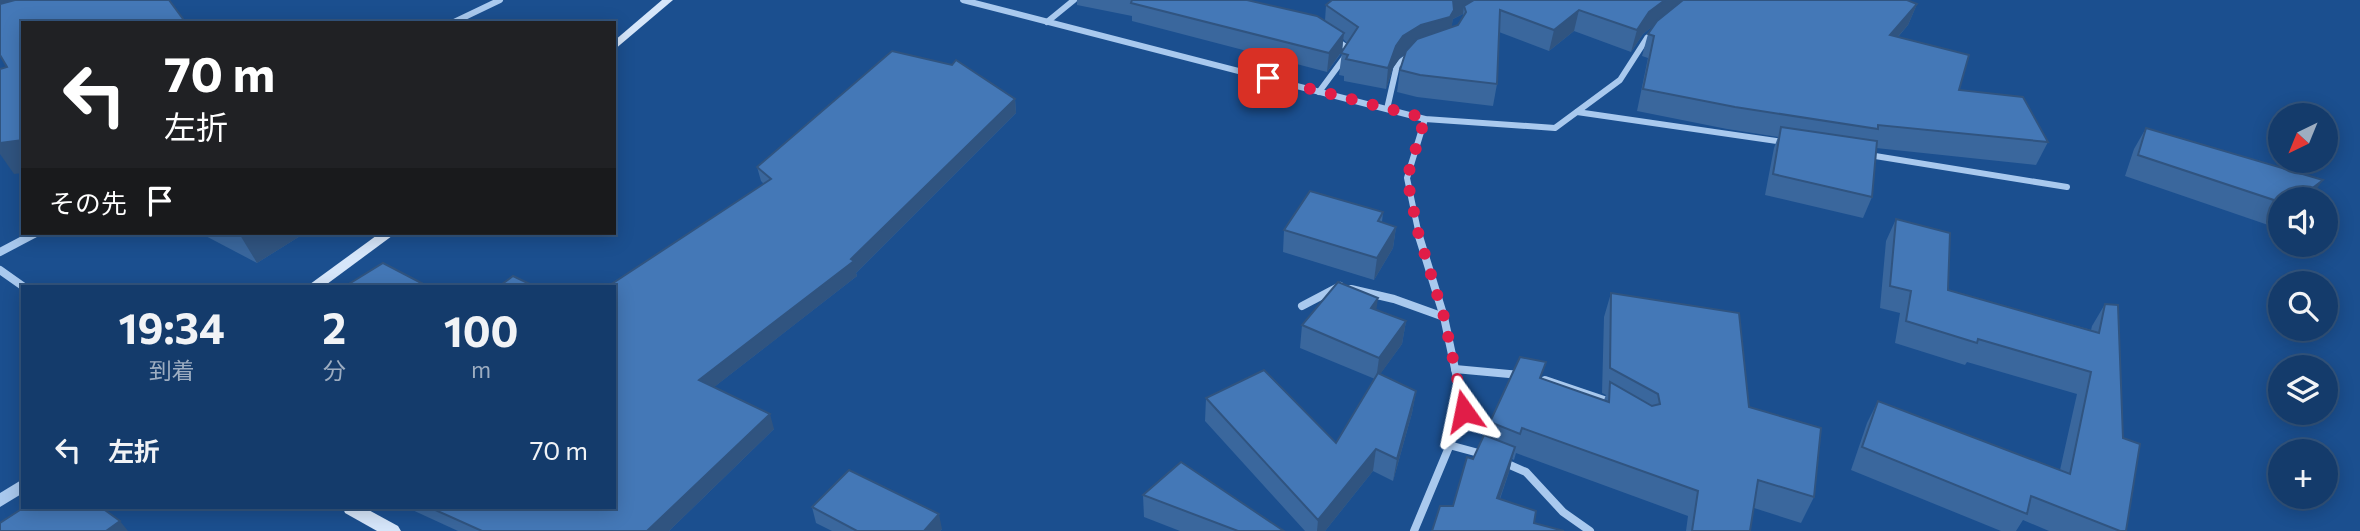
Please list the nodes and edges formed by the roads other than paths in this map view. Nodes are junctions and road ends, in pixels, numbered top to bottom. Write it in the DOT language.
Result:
graph roads {
  1 [pos="500,0"];
  2 [pos="668,0"];
  3 [pos="963,0"];
  4 [pos="1073,0"];
  5 [pos="456,21"];
  6 [pos="1047,22"];
  7 [pos="1657,30"];
  8 [pos="1331,37"];
  9 [pos="616,45"];
  10 [pos="1414,51"];
  11 [pos="1319,92"];
  12 [pos="1387,109"];
  13 [pos="1577,112"];
  14 [pos="1425,118"];
  15 [pos="1796,144"];
  16 [pos="1862,154"];
  17 [pos="2067,187"];
  18 [pos="33,235"];
  19 [pos="386,235"];
  20 [pos="0,252"];
  21 [pos="0,271"];
  22 [pos="21,285"];
  23 [pos="316,285"];
  24 [pos="1302,306"];
  25 [pos="1444,317"];
  26 [pos="1455,369"];
  27 [pos="1524,376"];
  28 [pos="1537,379"];
  29 [pos="1624,407"];
  30 [pos="1449,445"];
  31 [pos="21,486"];
  32 [pos="0,501"];
  33 [pos="353,509"];
  34 [pos="392,531"];
  35 [pos="1414,531"];
  36 [pos="1590,531"];
  1 -- 5 [label="street"];
  2 -- 9 [label="main road"];
  3 -- 6 [label="street"];
  4 -- 6 [label="street"];
  6 -- 11 [label="street"];
  7 -- 13 [label="street"];
  8 -- 11 [label="street"];
  10 -- 12 [label="street"];
  11 -- 12 [label="street"];
  12 -- 14 [label="street"];
  13 -- 14 [label="street"];
  13 -- 15 [label="street"];
  14 -- 25 [label="street"];
  16 -- 17 [label="street"];
  18 -- 20 [label="street"];
  19 -- 23 [label="main road"];
  21 -- 22 [label="street"];
  24 -- 25 [label="street"];
  25 -- 26 [label="street"];
  26 -- 27 [label="street"];
  26 -- 30 [label="street"];
  28 -- 29 [label="street"];
  30 -- 35 [label="street"];
  30 -- 36 [label="street"];
  31 -- 32 [label="street"];
  33 -- 34 [label="main road"];
}
